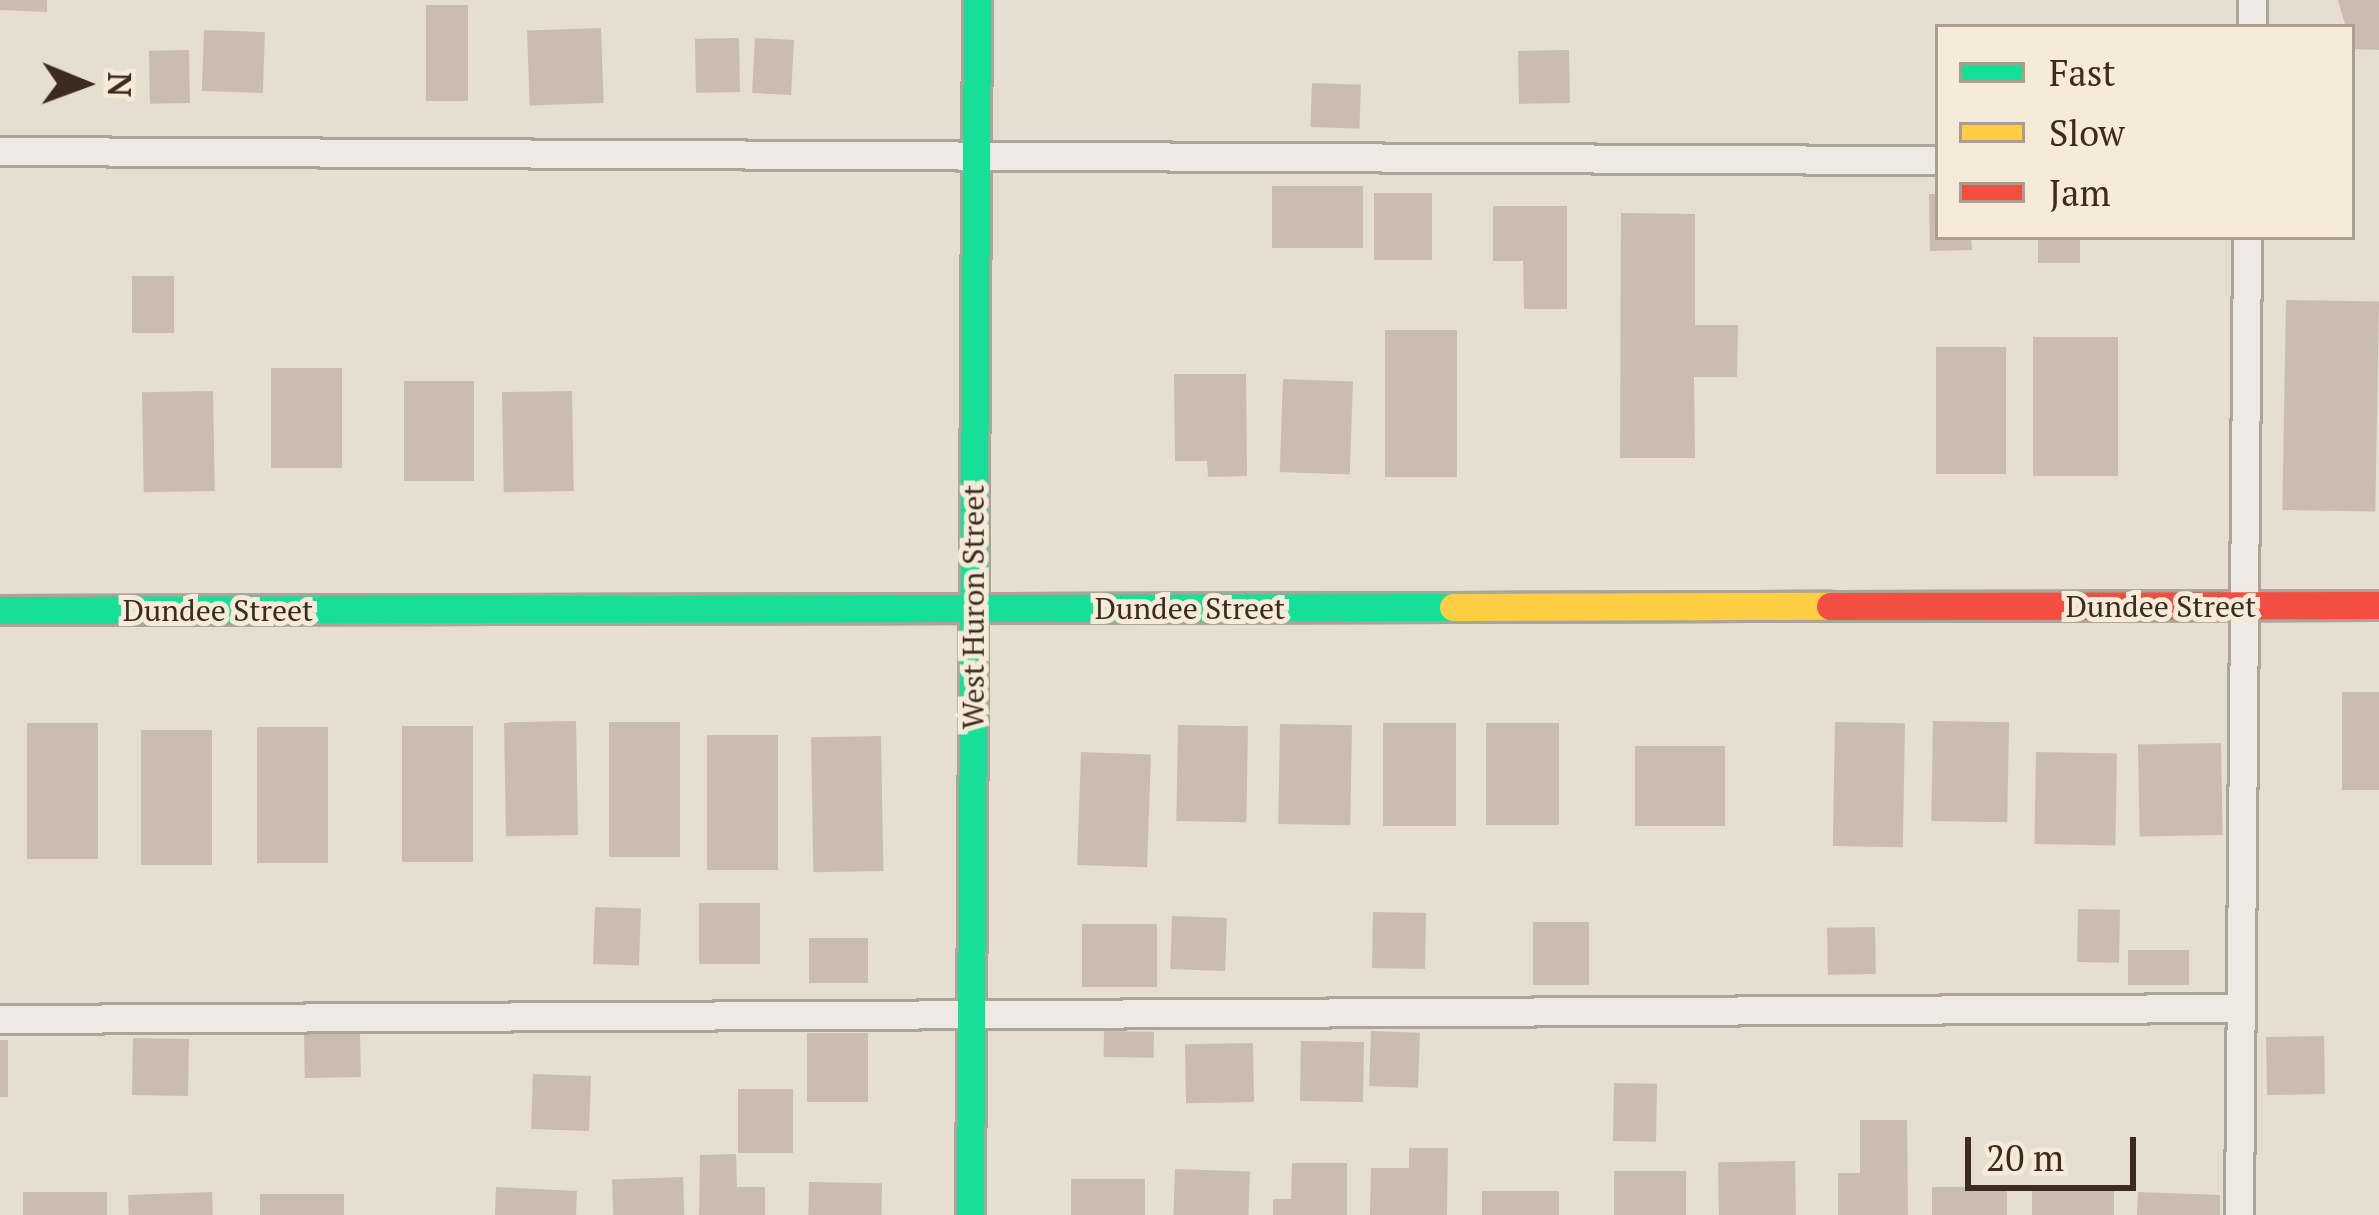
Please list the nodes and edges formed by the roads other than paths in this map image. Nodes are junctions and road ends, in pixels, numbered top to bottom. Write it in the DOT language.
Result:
graph roads {
  1 [pos="977,0"];
  2 [pos="0,151"];
  3 [pos="976,159"];
  4 [pos="1935,160"];
  5 [pos="2246,240"];
  6 [pos="2379,605"];
  7 [pos="2241,606"];
  8 [pos="973,608"];
  9 [pos="0,610"];
  10 [pos="2240,1008"];
  11 [pos="971,1018"];
  12 [pos="0,1019"];
  13 [pos="970,1215"];
  14 [pos="2239,1215"];
  1 -- 3 [label="street, West Huron Street"];
  2 -- 3 [label="lane"];
  3 -- 4 [label="lane"];
  3 -- 8 [label="street, West Huron Street"];
  5 -- 7 [label="lane"];
  6 -- 7 [label="street, Dundee Street"];
  7 -- 8 [label="street, Dundee Street"];
  7 -- 10 [label="lane"];
  8 -- 9 [label="street, Dundee Street"];
  8 -- 11 [label="street, West Huron Street"];
  10 -- 11 [label="lane"];
  10 -- 14 [label="lane"];
  11 -- 12 [label="lane"];
  11 -- 13 [label="street, West Huron Street"];
}
